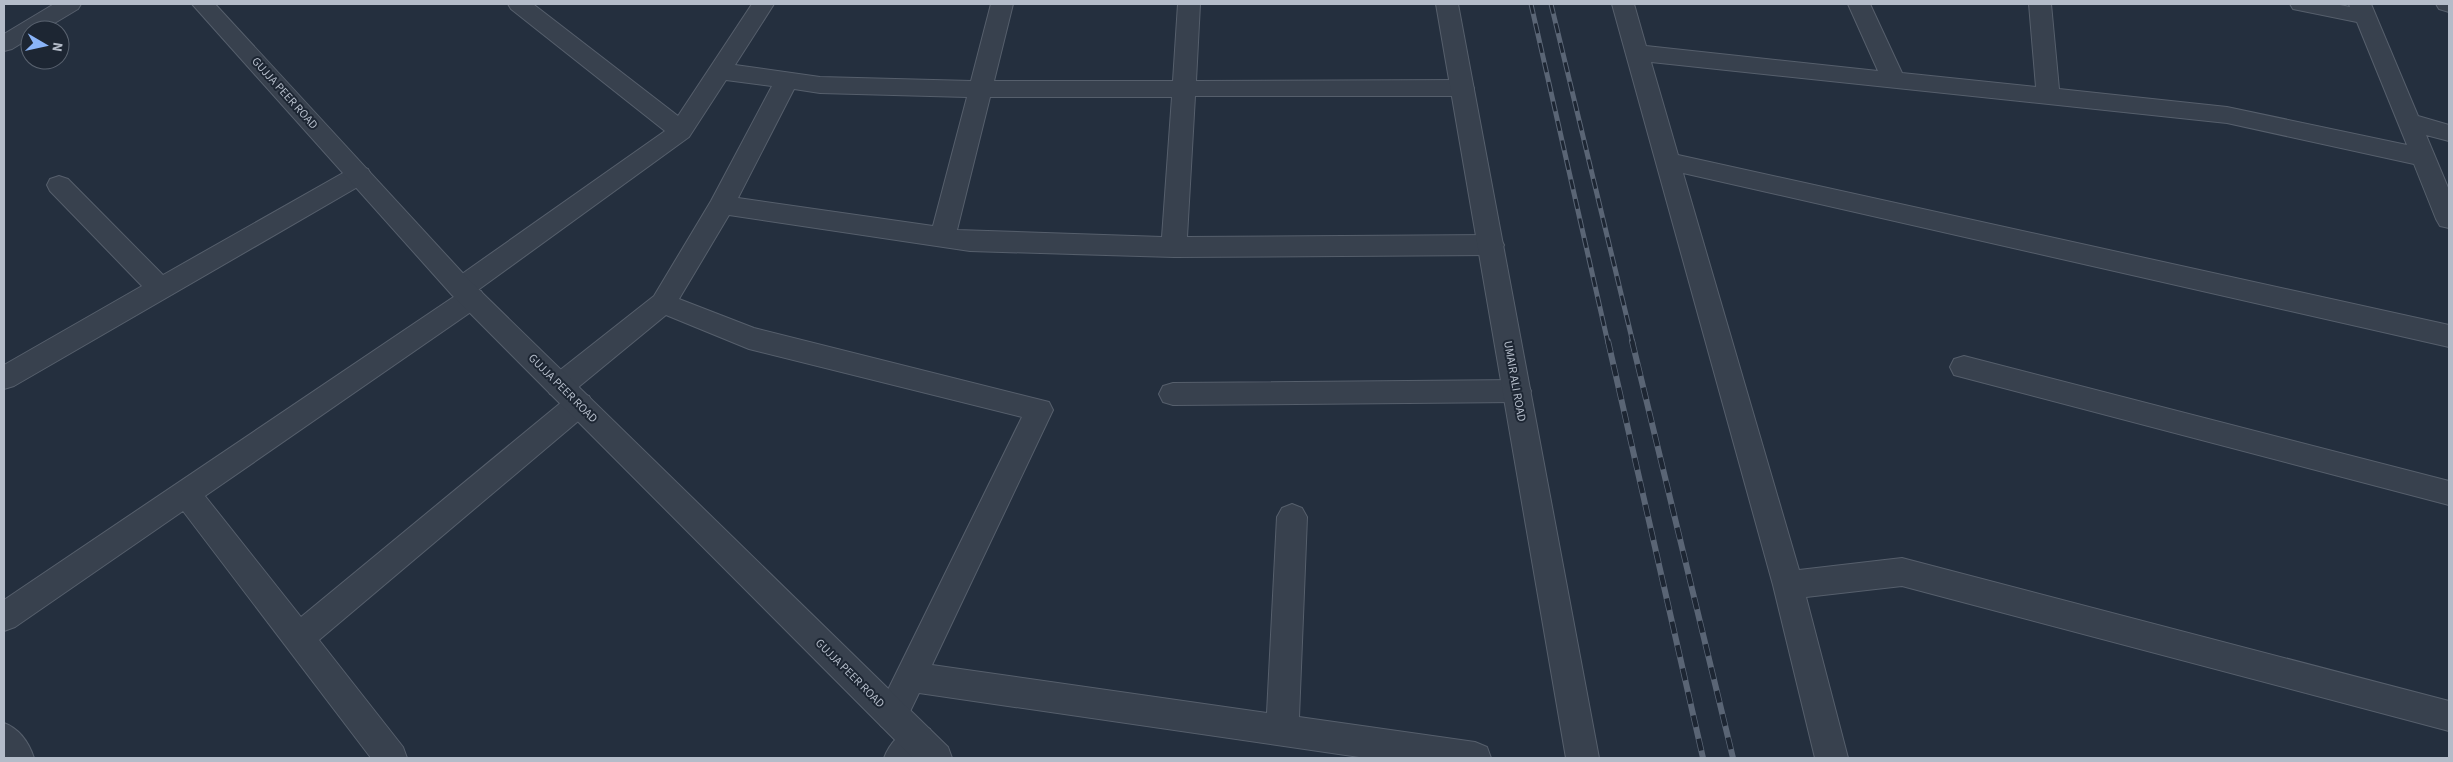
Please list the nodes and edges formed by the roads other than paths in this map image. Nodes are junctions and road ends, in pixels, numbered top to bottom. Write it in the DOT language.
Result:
graph roads {
  1 [pos="70,4"];
  2 [pos="203,4"];
  3 [pos="519,4"];
  4 [pos="763,4"];
  5 [pos="1002,4"];
  6 [pos="1189,4"];
  7 [pos="1447,4"];
  8 [pos="1622,4"];
  9 [pos="1859,4"];
  10 [pos="2040,4"];
  11 [pos="2301,4"];
  12 [pos="2362,10"];
  13 [pos="4,44"];
  14 [pos="1637,53"];
  15 [pos="720,71"];
  16 [pos="787,80"];
  17 [pos="1894,80"];
  18 [pos="1462,88"];
  19 [pos="981,89"];
  20 [pos="1184,89"];
  21 [pos="2048,96"];
  22 [pos="2410,122"];
  23 [pos="681,131"];
  24 [pos="2449,133"];
  25 [pos="2424,158"];
  26 [pos="1667,160"];
  27 [pos="359,175"];
  28 [pos="59,185"];
  29 [pos="722,205"];
  30 [pos="2449,219"];
  31 [pos="943,237"];
  32 [pos="1491,245"];
  33 [pos="1174,247"];
  34 [pos="160,288"];
  35 [pos="466,293"];
  36 [pos="663,303"];
  37 [pos="2449,336"];
  38 [pos="1964,367"];
  39 [pos="4,378"];
  40 [pos="1517,391"];
  41 [pos="1174,394"];
  42 [pos="570,395"];
  43 [pos="2449,493"];
  44 [pos="187,494"];
  45 [pos="1292,517"];
  46 [pos="1788,585"];
  47 [pos="4,617"];
  48 [pos="298,638"];
  49 [pos="910,677"];
  50 [pos="892,715"];
  51 [pos="2449,716"];
  52 [pos="1282,730"];
  53 [pos="4,739"];
  54 [pos="918,752"];
  55 [pos="18,758"];
  56 [pos="391,758"];
  57 [pos="1475,758"];
  58 [pos="1583,758"];
  59 [pos="1831,758"];
  1 -- 13 [label="street"];
  2 -- 27 [label="street, GUJJA PEER ROAD"];
  3 -- 23 [label="street"];
  4 -- 15 [label="street"];
  5 -- 19 [label="street"];
  6 -- 20 [label="street"];
  7 -- 18 [label="street, UMAIR ALI ROAD"];
  8 -- 14 [label="street"];
  9 -- 17 [label="street"];
  10 -- 21 [label="street"];
  11 -- 12 [label="street"];
  12 -- 22 [label="street"];
  14 -- 17 [label="street"];
  14 -- 26 [label="street"];
  15 -- 16 [label="street"];
  15 -- 23 [label="street"];
  16 -- 19 [label="street"];
  16 -- 29 [label="street"];
  17 -- 21 [label="street"];
  18 -- 20 [label="street"];
  18 -- 32 [label="street, UMAIR ALI ROAD"];
  19 -- 20 [label="street"];
  19 -- 31 [label="street"];
  20 -- 33 [label="street"];
  21 -- 25 [label="street"];
  22 -- 24 [label="street"];
  22 -- 25 [label="street"];
  23 -- 35 [label="street"];
  25 -- 30 [label="street"];
  26 -- 37 [label="street"];
  26 -- 46 [label="street"];
  27 -- 34 [label="street"];
  27 -- 35 [label="street, GUJJA PEER ROAD"];
  28 -- 34 [label="street"];
  29 -- 31 [label="street"];
  29 -- 36 [label="street"];
  31 -- 33 [label="street"];
  32 -- 33 [label="street"];
  32 -- 40 [label="street, UMAIR ALI ROAD"];
  34 -- 39 [label="street"];
  35 -- 42 [label="street, GUJJA PEER ROAD"];
  35 -- 44 [label="street"];
  36 -- 42 [label="street"];
  36 -- 49 [label="street"];
  38 -- 43 [label="street"];
  40 -- 41 [label="street"];
  40 -- 58 [label="street, UMAIR ALI ROAD"];
  42 -- 48 [label="street"];
  42 -- 50 [label="street, GUJJA PEER ROAD"];
  44 -- 47 [label="street"];
  44 -- 48 [label="street"];
  45 -- 52 [label="street"];
  46 -- 51 [label="street"];
  46 -- 59 [label="street"];
  48 -- 56 [label="street"];
  49 -- 50 [label="street"];
  49 -- 52 [label="street"];
  50 -- 54 [label="street, GUJJA PEER ROAD"];
  52 -- 57 [label="street"];
  53 -- 55 [label="street"];
}
